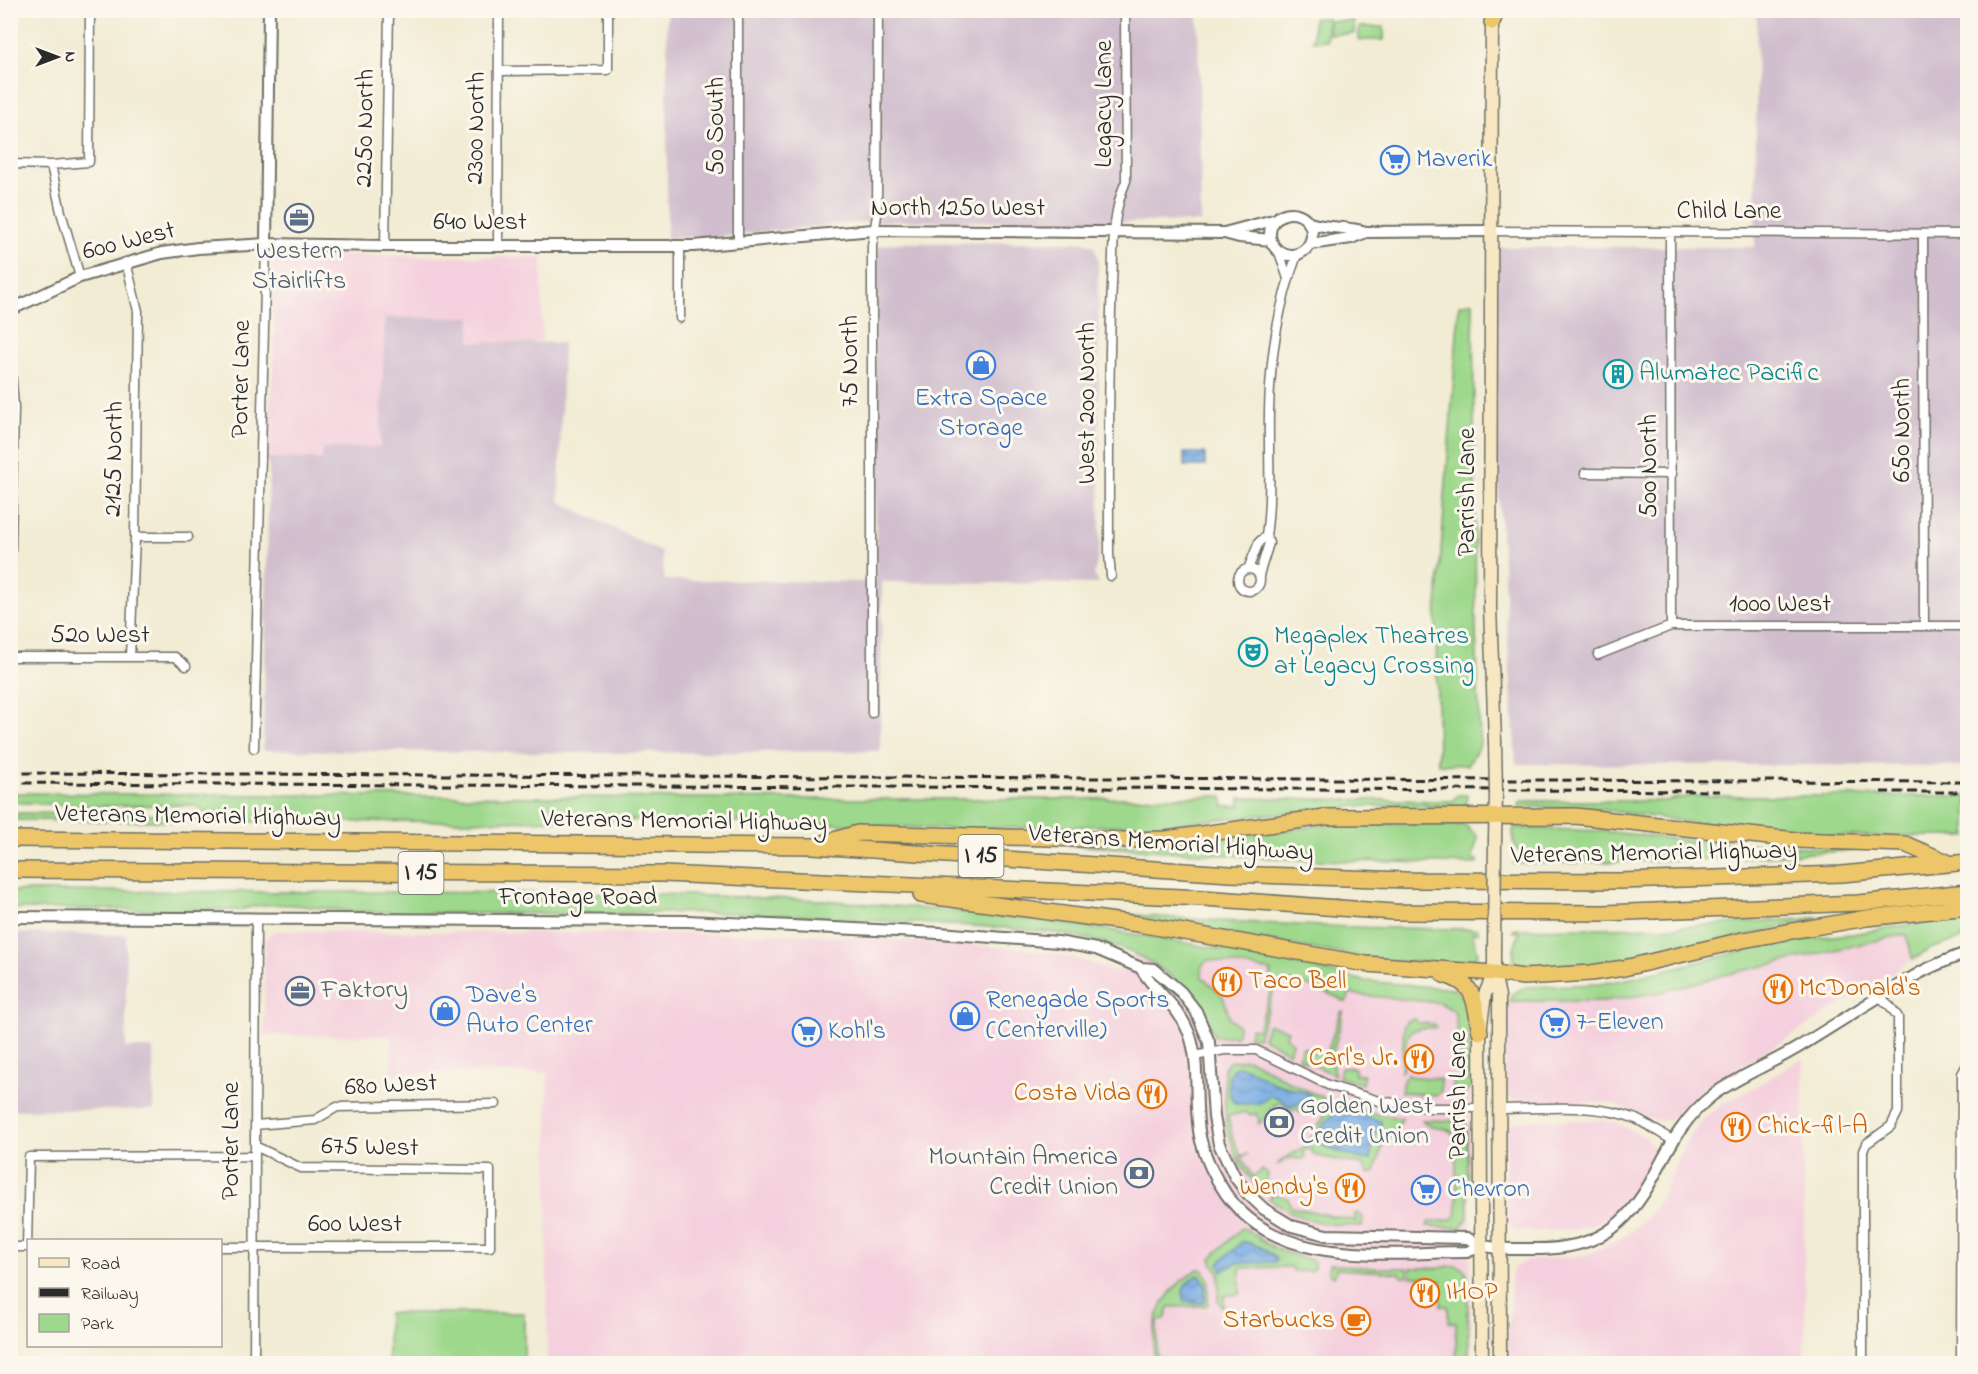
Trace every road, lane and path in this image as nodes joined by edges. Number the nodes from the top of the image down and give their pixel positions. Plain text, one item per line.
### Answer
1 (90, 10) edge
2 (269, 10) edge
3 (389, 10) edge
4 (499, 10) edge
5 (608, 10) edge
6 (738, 10) edge
7 (878, 10) edge
8 (1125, 10) edge
9 (1494, 14) edge
10 (499, 70) junction
11 (10, 164) edge
12 (51, 165) junction
13 (1277, 219) junction
14 (1309, 223) junction
15 (873, 230) junction
16 (1114, 231) junction
17 (1490, 231) junction
18 (1224, 232) junction
19 (1366, 232) junction
20 (1670, 233) junction
21 (1923, 234) junction
22 (1968, 234) edge
23 (1271, 240) junction
24 (738, 243) junction
25 (266, 244) junction
26 (1310, 244) junction
27 (385, 246) junction
28 (498, 246) junction
29 (680, 246) junction
30 (693, 246) joint
31 (1279, 252) junction
32 (1297, 255) junction
33 (126, 262) junction
34 (80, 277) junction
35 (1288, 279) junction
36 (10, 310) edge
37 (680, 318) dead end
38 (10, 356) edge
39 (1586, 473) dead end
40 (1672, 474) junction
41 (1266, 536) junction
42 (135, 537) junction
43 (188, 537) dead end
44 (1248, 569) junction
45 (1259, 575) junction
46 (1112, 576) dead end
47 (10, 594) edge
48 (1671, 626) junction
49 (1924, 626) junction
50 (1968, 626) edge
51 (1598, 655) dead end
52 (10, 657) edge
53 (130, 657) junction
54 (186, 666) dead end
55 (872, 713) dead end
56 (254, 748) dead end
57 (1495, 816) junction
58 (10, 838) edge
59 (813, 846) junction
60 (1968, 862) edge
61 (1950, 863) junction
62 (10, 870) edge
63 (832, 882) junction
64 (1968, 892) edge
65 (1968, 907) edge
66 (10, 917) edge
67 (256, 919) junction
68 (1968, 952) edge
69 (1330, 958) junction
70 (1140, 968) junction
71 (1494, 973) junction
72 (1880, 997) junction
73 (1480, 1032) junction
74 (1211, 1052) junction
75 (1195, 1056) junction
76 (1968, 1063) edge
77 (496, 1104) dead end
78 (1481, 1108) junction
79 (1500, 1109) junction
80 (255, 1125) junction
81 (1672, 1140) junction
82 (255, 1146) junction
83 (255, 1156) junction
84 (28, 1239) edge
85 (1481, 1246) junction
86 (10, 1247) edge
87 (27, 1247) edge
88 (222, 1247) edge
89 (254, 1247) junction
90 (490, 1247) joint
91 (1500, 1249) junction
92 (254, 1364) edge
93 (1482, 1364) edge
94 (1500, 1364) edge
95 (1863, 1364) edge
96 (1961, 1364) edge

1 - 12 street
2 - 25 street, Porter Lane
3 - 27 street, 2250 North
4 - 10 street, 2300 North
5 - 10 street
6 - 24 street, 50 South
7 - 15 street, 75 North
8 - 16 street, Legacy Lane
9 - 17 main road, Parrish Lane
10 - 28 street, 2300 North
11 - 12 street
12 - 34 street
13 - 14 street
13 - 18 street, North 1250 West
13 - 23 street
14 - 19 street
14 - 26 street
15 - 16 street, North 1250 West
15 - 24 street, North 1250 West
15 - 55 street, 75 North
16 - 18 street, North 1250 West
16 - 46 street, West 200 North
17 - 19 street
17 - 20 street, Child Lane
17 - 57 main road, Parrish Lane, bridge
18 - 23 street, North 1250 West
19 - 26 street
20 - 21 street, Child Lane
20 - 40 street, 500 North
21 - 22 street, Child Lane
21 - 49 street, 650 North
23 - 31 street
24 - 30 street, North 1250 West
25 - 27 street, 640 West
25 - 33 street, 600 West
25 - 56 street, Porter Lane
26 - 32 street
27 - 28 street, 640 West
28 - 29 street, 640 West
29 - 30 street, 640 West
29 - 37 street
31 - 32 street
31 - 35 street
32 - 35 street
33 - 34 street, 600 West
33 - 42 street, 2125 North
34 - 36 street, 600 West
35 - 41 street
38 - 47 street
39 - 40 street
40 - 48 street, 500 North
41 - 44 street
41 - 45 street
42 - 43 street
42 - 53 street, 2125 North
44 - 45 street
44 - 45 street
48 - 49 street, 1000 West
48 - 51 street, 1000 West
49 - 50 street, 1000 West
52 - 53 street, 520 West
53 - 54 street, 520 West
57 - 59 highway
57 - 61 highway
57 - 71 main road, Parrish Lane, bridge
58 - 59 highway, Veterans Memorial Highway / I 15
59 - 61 highway, Veterans Memorial Highway / I 15
60 - 61 highway, Veterans Memorial Highway / I 15
62 - 63 highway, Veterans Memorial Highway / I 15
63 - 64 highway, Veterans Memorial Highway / I 15
63 - 69 highway
65 - 71 highway
66 - 67 street, Frontage Road
67 - 70 street, Frontage Road
67 - 80 street, Porter Lane
68 - 72 street
69 - 71 highway
69 - 73 highway
70 - 74 street, Frontage Road
70 - 75 street, Frontage Road
71 - 73 main road, Parrish Lane
71 - 79 main road, Parrish Lane
72 - 81 street
72 - 95 street
73 - 78 main road, Parrish Lane
74 - 75 street
74 - 78 street
74 - 85 street, Frontage Road
75 - 85 street, Frontage Road
76 - 96 street
77 - 80 street, 680 West
78 - 85 main road, Parrish Lane
79 - 81 street
79 - 91 main road, Parrish Lane
80 - 82 street, Porter Lane
81 - 91 street
82 - 83 street, Porter Lane
82 - 90 street, 675 West
83 - 84 street
83 - 89 street, Porter Lane
85 - 91 street
85 - 93 main road, Parrish Lane
86 - 87 street
88 - 89 street, 600 West
89 - 90 street, 600 West
89 - 92 street, Porter Lane
91 - 94 main road, Parrish Lane

